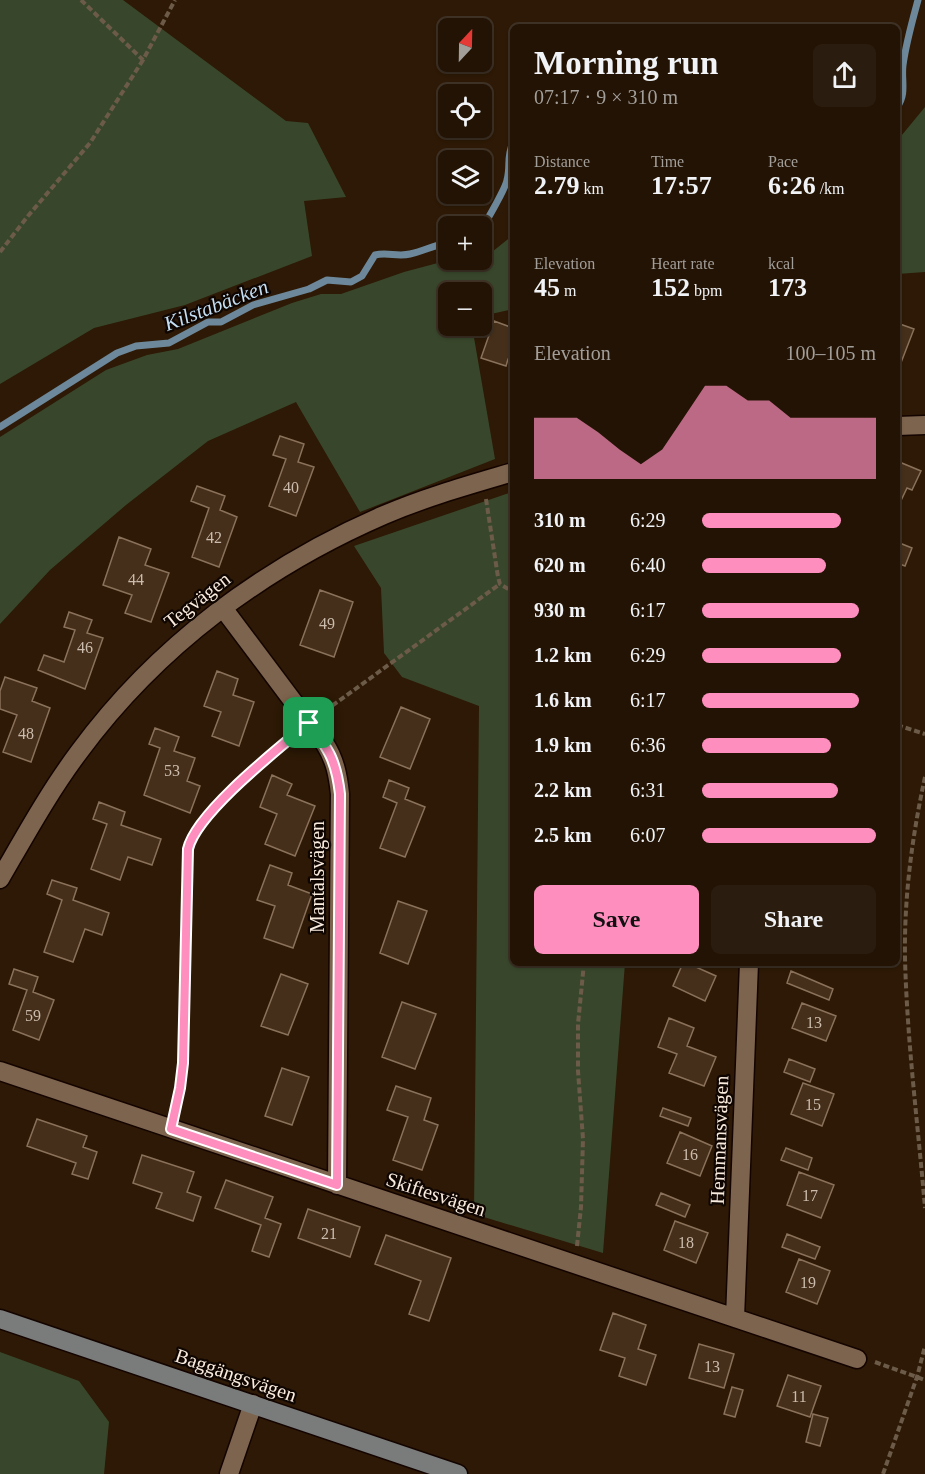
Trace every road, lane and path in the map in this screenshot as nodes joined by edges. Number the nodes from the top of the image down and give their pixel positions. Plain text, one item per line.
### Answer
1 (81, 0) edge
2 (175, 0) edge
3 (143, 60) junction
4 (0, 252) edge
5 (925, 425) edge
6 (900, 426) edge
7 (510, 473) edge
8 (483, 481) junction
9 (500, 584) junction
10 (510, 590) edge
11 (223, 608) junction
12 (309, 723) junction
13 (900, 726) edge
14 (925, 734) edge
15 (925, 777) edge
16 (0, 879) edge
17 (584, 966) edge
18 (748, 966) edge
19 (0, 1071) edge
20 (171, 1129) junction
21 (337, 1185) junction
22 (925, 1208) edge
23 (575, 1264) junction
24 (735, 1318) junction
25 (0, 1319) edge
26 (925, 1346) edge
27 (857, 1359) joint
28 (917, 1377) junction
29 (925, 1380) edge
30 (253, 1404) junction
31 (229, 1474) edge
32 (458, 1474) edge
33 (883, 1474) edge

1 - 3 path
2 - 3 path
3 - 4 path
5 - 6 street
7 - 8 street, Tegvägen
8 - 9 path
8 - 11 street, Tegvägen
9 - 10 path
9 - 12 path
11 - 12 street, Mantalsvägen
11 - 16 street, Tegvägen
12 - 20 path
12 - 21 street, Mantalsvägen
13 - 14 path
15 - 22 path
17 - 23 path
18 - 24 street, Hemmansvägen
19 - 20 street, Skiftesvägen
20 - 21 street, Skiftesvägen
21 - 23 street, Skiftesvägen
23 - 24 street, Skiftesvägen
24 - 27 street, Skiftesvägen
25 - 30 street, Baggängsvägen
26 - 28 path
27 - 28 path
28 - 29 path
28 - 33 path
30 - 31 street
30 - 32 street, Baggängsvägen

